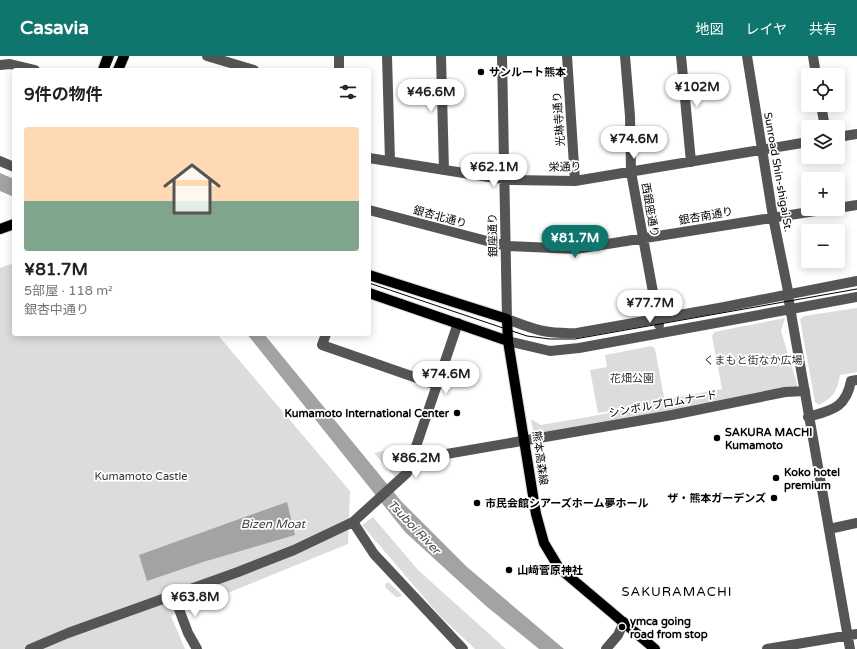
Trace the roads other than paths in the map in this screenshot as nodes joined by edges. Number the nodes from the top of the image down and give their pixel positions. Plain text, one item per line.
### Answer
1 (108, 56) edge
2 (124, 56) edge
3 (207, 56) edge
4 (339, 56) edge
5 (388, 56) edge
6 (440, 56) edge
7 (502, 56) edge
8 (567, 56) edge
9 (625, 56) edge
10 (681, 56) edge
11 (747, 56) edge
12 (813, 56) edge
13 (231, 63) edge
14 (0, 65) edge
15 (28, 68) edge
16 (104, 68) edge
17 (119, 68) edge
18 (247, 68) edge
19 (339, 68) edge
20 (815, 68) edge
21 (857, 134) edge
22 (845, 136) edge
23 (801, 143) edge
24 (762, 151) junction
25 (371, 158) edge
26 (0, 161) edge
27 (390, 161) junction
28 (691, 162) junction
29 (12, 166) edge
30 (444, 170) junction
31 (631, 172) junction
32 (505, 179) junction
33 (575, 181) junction
34 (857, 205) edge
35 (845, 207) edge
36 (371, 211) edge
37 (801, 213) edge
38 (773, 217) junction
39 (12, 225) edge
40 (0, 229) edge
41 (643, 239) junction
42 (506, 246) junction
43 (371, 276) edge
44 (857, 281) edge
45 (371, 293) edge
46 (788, 293) junction
47 (856, 297) edge
48 (791, 309) junction
49 (507, 319) junction
50 (658, 319) junction
51 (458, 323) junction
52 (660, 333) junction
53 (325, 336) edge
54 (508, 341) junction
55 (854, 380) edge
56 (437, 385) junction
57 (805, 391) junction
58 (857, 392) edge
59 (808, 417) junction
60 (526, 442) junction
61 (412, 460) junction
62 (352, 522) junction
63 (857, 523) edge
64 (829, 529) junction
65 (174, 596) junction
66 (624, 622) junction
67 (852, 635) edge
68 (798, 646) edge
69 (30, 649) edge
70 (197, 649) edge
71 (463, 649) edge
72 (606, 649) edge
73 (655, 649) edge
74 (767, 649) edge
75 (850, 649) edge

1 - 16 main road
2 - 17 main road
3 - 13 street
4 - 19 street
5 - 27 street
6 - 30 street
7 - 32 street, 銀座通り
8 - 33 street, 光琳寺通り
9 - 31 street, 西銀座通り
10 - 28 street
11 - 24 street, Sunroad Shin-shigai St.
12 - 20 street
13 - 18 street
14 - 15 street
21 - 22 street
23 - 24 street, 栄通り
24 - 28 street, 栄通り
24 - 38 street, Sunroad Shin-shigai St.
25 - 27 street, 栄通り
26 - 29 street
27 - 30 street, 栄通り
28 - 31 street, 栄通り
30 - 32 street, 栄通り
31 - 33 street, 栄通り
31 - 41 street, 西銀座通り
32 - 33 street, 栄通り
32 - 42 street, 銀座通り
34 - 35 street
36 - 42 street, 銀杏北通り
37 - 38 street, 銀杏南通り
38 - 41 street, 銀杏南通り
38 - 46 street, Sunroad Shin-shigai St.
39 - 40 main road
41 - 42 street, 銀杏北通り
41 - 50 street, 西銀座通り
42 - 49 street, 銀座通り
43 - 49 main road
44 - 46 street
45 - 51 main road
46 - 48 street, Sunroad Shin-shigai St.
46 - 50 street
47 - 48 street
48 - 52 street
48 - 57 street, Sunroad Shin-shigai St.
49 - 50 street
49 - 54 main road, 熊本高森線
50 - 52 street, 西銀座通り
51 - 54 main road
51 - 56 street
52 - 54 street
53 - 56 street
54 - 60 main road, 熊本高森線
55 - 58 street
55 - 59 street
56 - 61 street
57 - 59 street, Sunroad Shin-shigai St.
57 - 60 street, シンボルプロムナード
59 - 64 street, Sunroad Shin-shigai St.
60 - 61 street, シンボルプロムナード
60 - 66 main road, 熊本高森線
61 - 62 street
62 - 65 street
62 - 71 street
63 - 64 street
64 - 67 street, Sunroad Shin-shigai St.
65 - 69 street
65 - 70 street
66 - 72 street
66 - 73 main road, 熊本高森線
67 - 68 street
67 - 75 street, Sunroad Shin-shigai St.
68 - 74 street

